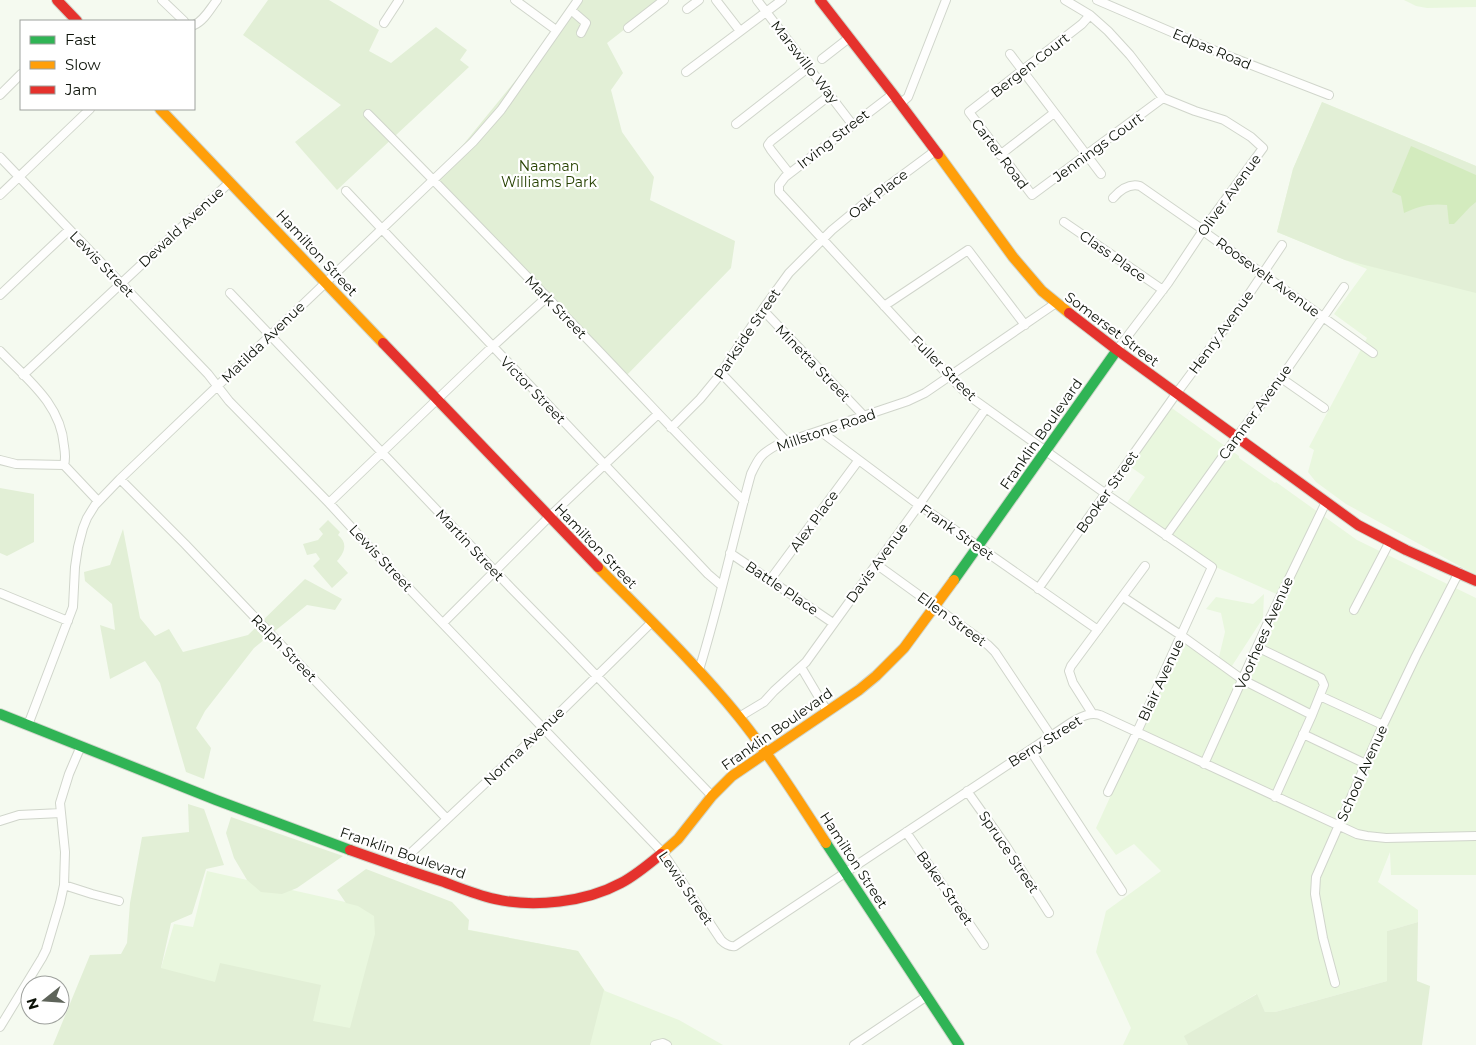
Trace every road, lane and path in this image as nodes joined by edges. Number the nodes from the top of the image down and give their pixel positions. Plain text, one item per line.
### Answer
1 (57, 0) edge
2 (162, 0) edge
3 (217, 0) edge
4 (515, 0) edge
5 (578, 0) edge
6 (664, 0) edge
7 (699, 0) edge
8 (716, 0) edge
9 (757, 0) edge
10 (782, 0) edge
11 (820, 0) edge
12 (946, 0) edge
13 (1064, 0) edge
14 (1097, 0) edge
15 (395, 1) edge
16 (687, 9) dead end
17 (571, 10) junction
18 (766, 12) junction
19 (1090, 15) junction
20 (76, 20) edge
21 (183, 20) edge
22 (384, 23) dead end
23 (195, 25) edge
24 (628, 28) dead end
25 (556, 30) junction
26 (740, 31) junction
27 (581, 33) dead end
28 (850, 38) junction
29 (1010, 54) dead end
30 (822, 59) dead end
31 (809, 67) junction
32 (1022, 71) junction
33 (686, 72) dead end
34 (20, 75) edge
35 (893, 94) junction
36 (0, 95) edge
37 (830, 95) junction
38 (1329, 95) dead end
39 (1163, 98) junction
40 (900, 104) junction
41 (89, 110) edge
42 (161, 110) edge
43 (969, 112) joint
44 (1054, 113) junction
45 (368, 114) dead end
46 (736, 124) dead end
47 (852, 124) junction
48 (935, 151) junction
49 (1000, 155) junction
50 (1086, 156) junction
51 (0, 157) edge
52 (789, 173) junction
53 (1101, 174) dead end
54 (19, 177) junction
55 (434, 180) junction
56 (230, 182) junction
57 (779, 190) joint
58 (346, 191) dead end
59 (0, 195) edge
60 (1032, 195) joint
61 (1113, 198) dead end
62 (1064, 222) dead end
63 (69, 230) junction
64 (381, 230) junction
65 (1203, 231) junction
66 (822, 240) junction
67 (1282, 245) dead end
68 (1262, 273) junction
69 (326, 283) junction
70 (121, 284) junction
71 (1344, 287) dead end
72 (1163, 290) junction
73 (230, 293) dead end
74 (0, 295) edge
75 (547, 297) junction
76 (1056, 303) junction
77 (884, 306) junction
78 (763, 310) junction
79 (1322, 317) junction
80 (1025, 325) junction
81 (270, 335) junction
82 (492, 347) junction
83 (1117, 350) junction
84 (0, 351) edge
85 (1373, 353) dead end
86 (721, 374) junction
87 (23, 375) junction
88 (950, 377) junction
89 (1281, 378) junction
90 (218, 386) junction
91 (1176, 394) junction
92 (438, 401) junction
93 (986, 408) junction
94 (1324, 408) dead end
95 (658, 414) junction
96 (864, 416) junction
97 (671, 428) junction
98 (820, 431) junction
99 (1236, 438) junction
100 (787, 442) junction
101 (1046, 451) junction
102 (383, 453) junction
103 (0, 460) edge
104 (858, 461) junction
105 (64, 465) junction
106 (605, 465) junction
107 (120, 479) junction
108 (1106, 494) junction
109 (98, 501) junction
110 (744, 501) junction
111 (1326, 502) junction
112 (329, 503) junction
113 (919, 505) junction
114 (549, 517) junction
115 (1166, 536) junction
116 (1391, 543) junction
117 (978, 547) junction
118 (730, 553) junction
119 (876, 564) junction
120 (1145, 566) dead end
121 (1212, 567) joint
122 (494, 570) junction
123 (1459, 572) junction
124 (770, 580) junction
125 (1476, 581) edge
126 (722, 586) junction
127 (1038, 589) junction
128 (0, 593) edge
129 (1123, 597) junction
130 (936, 606) junction
131 (1354, 610) dead end
132 (68, 621) junction
133 (443, 623) junction
134 (651, 623) junction
135 (833, 623) junction
136 (1098, 630) junction
137 (1182, 636) junction
138 (1257, 647) junction
139 (801, 667) junction
140 (699, 670) junction
141 (597, 676) junction
142 (1243, 680) junction
143 (1320, 696) junction
144 (827, 711) junction
145 (0, 714) edge
146 (1092, 714) junction
147 (1312, 715) junction
148 (739, 717) junction
149 (28, 725) junction
150 (1383, 725) junction
151 (544, 728) junction
152 (1137, 732) junction
153 (1303, 734) junction
154 (1052, 736) junction
155 (82, 746) junction
156 (1030, 750) junction
157 (766, 752) junction
158 (1204, 764) junction
159 (1366, 764) junction
160 (967, 791) junction
161 (1108, 792) dead end
162 (712, 796) junction
163 (1275, 797) junction
164 (61, 813) junction
165 (447, 819) junction
166 (0, 821) edge
167 (1339, 826) junction
168 (906, 832) junction
169 (1476, 836) edge
170 (663, 852) junction
171 (396, 867) junction
172 (846, 873) junction
173 (64, 884) junction
174 (1122, 891) dead end
175 (120, 901) dead end
176 (1049, 913) dead end
177 (984, 945) dead end
178 (732, 947) joint
179 (1335, 983) dead end
180 (927, 996) junction
181 (0, 1027) edge
182 (655, 1045) edge
183 (667, 1045) edge
184 (854, 1045) edge
185 (959, 1045) edge

1 - 20 main road
2 - 21 street
3 - 23 street
4 - 25 street
5 - 17 street, Matilda Avenue
6 - 24 street
7 - 16 street
8 - 26 street
9 - 18 street, Marswillo Way
10 - 18 street
11 - 28 main road, Somerset Street
12 - 40 street
13 - 19 street, Oliver Avenue
14 - 38 street, Edpas Road
15 - 22 street
17 - 25 street, Matilda Avenue
17 - 27 street
18 - 26 street
18 - 31 street, Marswillo Way
19 - 32 street, Bergen Court
19 - 39 street, Oliver Avenue
25 - 55 street, Matilda Avenue
26 - 33 street
28 - 30 street
28 - 35 main road, Somerset Street
29 - 32 street
31 - 37 street, Marswillo Way
31 - 46 street
32 - 43 street, Bergen Court
32 - 44 street
34 - 36 street
35 - 40 main road, Somerset Street
35 - 47 street, Irving Street
37 - 47 street, Marswillo Way
37 - 52 street
39 - 50 street, Jennings Court
39 - 65 street, Oliver Avenue
40 - 48 main road, Somerset Street
41 - 54 street
42 - 56 main road, Hamilton Street
43 - 49 street, Carter Road
44 - 49 street
44 - 50 street
45 - 55 street, Mark Street
47 - 52 street, Irving Street
48 - 66 street, Oak Place
48 - 76 main road, Somerset Street
49 - 60 street, Carter Road
50 - 53 street
50 - 60 street, Jennings Court
51 - 54 street, Lewis Street
52 - 57 street, Irving Street
54 - 59 street
54 - 63 street, Lewis Street
55 - 64 street, Matilda Avenue
55 - 75 street, Mark Street
56 - 69 main road, Hamilton Street
56 - 70 street, Dewald Avenue
57 - 66 street, Fuller Street
58 - 64 street, Victor Street
61 - 65 street, Roosevelt Avenue
62 - 72 street, Class Place
63 - 70 street, Lewis Street
63 - 74 street
64 - 69 street, Matilda Avenue
64 - 82 street, Victor Street
65 - 68 street, Roosevelt Avenue
65 - 72 street, Oliver Avenue
66 - 77 street, Fuller Street
66 - 78 street, Parkside Street
67 - 68 street, Henry Avenue
68 - 79 street, Roosevelt Avenue
68 - 91 street, Henry Avenue
69 - 81 street, Matilda Avenue
69 - 92 main road, Hamilton Street
70 - 87 street, Dewald Avenue
70 - 90 street, Lewis Street
71 - 79 street, Camner Avenue
72 - 83 street, Oliver Avenue
73 - 81 street, Martin Street
75 - 82 street
75 - 95 street, Mark Street
76 - 80 street, Millstone Road
76 - 83 main road, Somerset Street
77 - 80 street
77 - 88 street, Fuller Street
78 - 86 street, Parkside Street
78 - 96 street, Minetta Street
79 - 85 street, Roosevelt Avenue
79 - 89 street, Camner Avenue
80 - 88 street, Millstone Road
81 - 90 street, Matilda Avenue
81 - 102 street, Martin Street
82 - 92 street
82 - 106 street, Victor Street
83 - 91 main road, Somerset Street
83 - 101 main road, Franklin Boulevard
84 - 87 street
86 - 97 street, Parkside Street
86 - 100 street
87 - 105 street
88 - 93 street, Fuller Street
88 - 96 street, Millstone Road
89 - 94 street
89 - 99 street, Camner Avenue
90 - 107 street, Matilda Avenue
90 - 112 street, Lewis Street
91 - 99 main road, Somerset Street
91 - 108 street, Booker Street
92 - 102 street
92 - 114 main road, Hamilton Street
93 - 101 street, Fuller Street
93 - 113 street, Davis Avenue
95 - 97 street, Mark Street
95 - 106 street
96 - 98 street, Millstone Road
97 - 110 street, Mark Street
98 - 100 street, Millstone Road
98 - 104 street, Frank Street
99 - 111 main road, Somerset Street
99 - 115 street, Camner Avenue
100 - 110 street, Millstone Road
101 - 108 street, Fuller Street
101 - 117 main road, Franklin Boulevard
102 - 112 street
102 - 122 street, Martin Street
103 - 105 street
104 - 113 street, Frank Street
104 - 124 street, Alex Place
105 - 109 street
106 - 114 street
106 - 126 street, Victor Street
107 - 109 street, Matilda Avenue
107 - 165 street, Ralph Street
108 - 115 street, Fuller Street
108 - 127 street, Booker Street
109 - 132 street, Matilda Avenue
110 - 118 street, Millstone Road
111 - 116 main road, Somerset Street
111 - 138 street, Voorhees Avenue
112 - 133 street, Lewis Street
113 - 117 street, Frank Street
113 - 119 street, Davis Avenue
114 - 122 street
114 - 134 main road, Hamilton Street
115 - 121 street, Fuller Street
116 - 123 main road, Somerset Street
116 - 131 street
117 - 127 street, Frank Street
117 - 130 main road, Franklin Boulevard
118 - 124 street, Battle Place
118 - 126 street, Millstone Road
119 - 130 street, Ellen Street
119 - 135 street, Davis Avenue
120 - 129 street
121 - 137 street, Blair Avenue
122 - 133 street
122 - 141 street, Martin Street
123 - 125 main road, Somerset Street
123 - 150 street, School Avenue
124 - 135 street, Battle Place
126 - 140 street, Millstone Road
127 - 136 street, Frank Street
128 - 132 street
129 - 136 street
129 - 137 street
130 - 144 main road, Franklin Boulevard
130 - 154 street, Ellen Street
132 - 149 street, Matilda Avenue
133 - 151 street, Lewis Street
134 - 140 main road, Hamilton Street
134 - 141 street, Norma Avenue
135 - 139 street, Davis Avenue
136 - 146 street
137 - 142 street
137 - 152 street, Blair Avenue
138 - 142 street, Voorhees Avenue
138 - 143 street
139 - 144 street
139 - 148 street, Davis Avenue
140 - 148 main road, Hamilton Street
141 - 151 street, Norma Avenue
141 - 162 street, Martin Street
142 - 147 street
142 - 158 street, Voorhees Avenue
143 - 147 street
143 - 150 street
144 - 157 main road, Franklin Boulevard
145 - 149 main road, Franklin Boulevard
146 - 152 street, Berry Street
146 - 154 street, Berry Street
147 - 153 street
148 - 157 main road, Hamilton Street
149 - 155 main road, Franklin Boulevard
150 - 159 street, School Avenue
151 - 165 street, Norma Avenue
151 - 170 street, Lewis Street
152 - 158 street, Berry Street
152 - 161 street, Blair Avenue
153 - 159 street
153 - 163 street
154 - 156 street, Berry Street
155 - 164 street
155 - 171 main road, Franklin Boulevard
156 - 160 street, Berry Street
156 - 174 street
157 - 162 main road, Franklin Boulevard
157 - 172 main road, Hamilton Street
158 - 163 street, Berry Street
159 - 167 street, School Avenue
160 - 168 street, Berry Street
160 - 176 street, Spruce Street
162 - 170 main road, Franklin Boulevard
163 - 167 street, Berry Street
164 - 166 street
164 - 173 street
165 - 171 street, Norma Avenue
167 - 169 street, Berry Street
167 - 179 street, School Avenue
168 - 172 street, Berry Street
168 - 177 street, Baker Street
170 - 171 main road, Franklin Boulevard
170 - 178 street, Lewis Street
172 - 178 street, Berry Street
172 - 180 main road, Hamilton Street
173 - 175 street
173 - 181 street
180 - 184 street
180 - 185 main road, Hamilton Street
182 - 183 street

